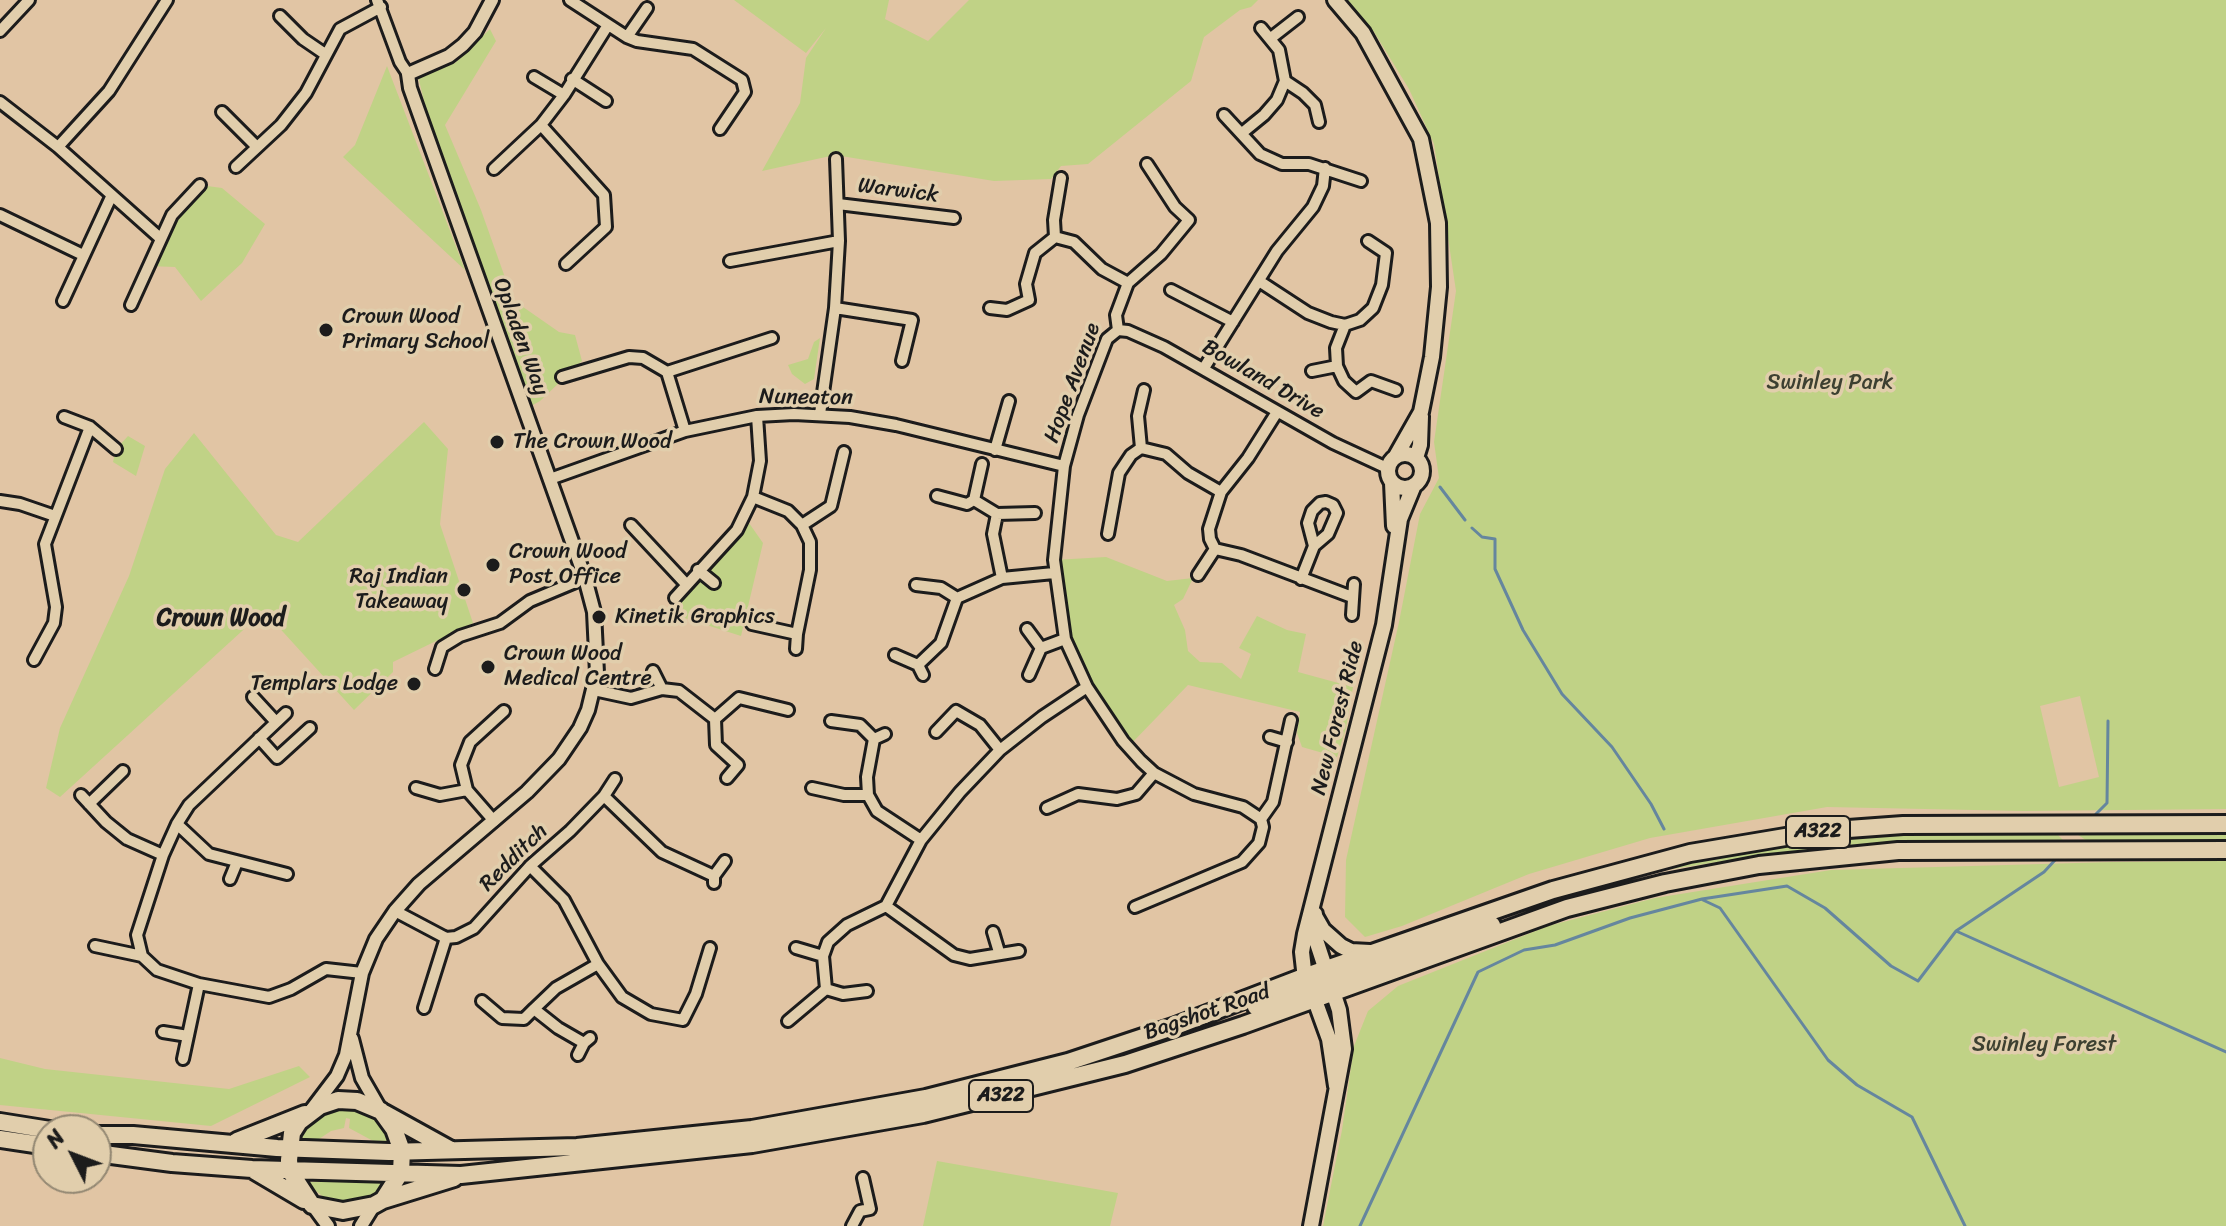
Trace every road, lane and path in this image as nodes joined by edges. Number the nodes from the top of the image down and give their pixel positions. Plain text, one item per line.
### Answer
1 (29, 0) edge
2 (167, 0) edge
3 (492, 0) edge
4 (570, 0) edge
5 (1335, 0) edge
6 (379, 3) edge
7 (647, 8) dead end
8 (280, 16) dead end
9 (1298, 17) dead end
10 (608, 25) junction
11 (1261, 28) dead end
12 (0, 31) edge
13 (627, 37) junction
14 (1271, 38) junction
15 (325, 54) junction
16 (408, 74) junction
17 (534, 77) dead end
18 (572, 79) junction
19 (1285, 81) junction
20 (564, 95) junction
21 (606, 101) dead end
22 (0, 102) edge
23 (222, 112) dead end
24 (1224, 115) dead end
25 (1319, 122) dead end
26 (541, 125) junction
27 (720, 129) dead end
28 (1242, 133) junction
29 (256, 146) junction
30 (58, 147) junction
31 (836, 159) dead end
32 (1147, 164) dead end
33 (236, 167) dead end
34 (1325, 168) junction
35 (494, 169) dead end
36 (1061, 178) dead end
37 (1361, 181) dead end
38 (200, 185) dead end
39 (111, 197) junction
40 (838, 204) junction
41 (0, 215) edge
42 (954, 218) dead end
43 (1055, 237) junction
44 (160, 238) junction
45 (839, 241) junction
46 (1368, 241) dead end
47 (83, 255) junction
48 (730, 261) dead end
49 (566, 264) dead end
50 (1259, 281) junction
51 (1128, 283) junction
52 (1171, 290) dead end
53 (63, 301) dead end
54 (131, 305) dead end
55 (835, 308) junction
56 (990, 308) dead end
57 (1233, 322) junction
58 (1345, 325) junction
59 (1118, 330) junction
60 (772, 338) dead end
61 (902, 361) dead end
62 (1337, 366) junction
63 (1204, 368) junction
64 (1312, 371) dead end
65 (667, 372) junction
66 (562, 377) dead end
67 (1144, 390) dead end
68 (1396, 390) dead end
69 (1009, 401) dead end
70 (1277, 412) junction
71 (1421, 412) junction
72 (820, 414) junction
73 (757, 416) junction
74 (64, 417) dead end
75 (90, 427) junction
76 (685, 431) junction
77 (1141, 448) junction
78 (116, 449) dead end
79 (995, 450) junction
80 (844, 452) dead end
81 (1416, 458) junction
82 (1392, 462) junction
83 (982, 464) dead end
84 (1064, 466) junction
85 (550, 479) junction
86 (1392, 483) junction
87 (1414, 485) junction
88 (1221, 492) junction
89 (937, 496) dead end
90 (753, 497) junction
91 (974, 500) junction
92 (0, 501) edge
93 (1035, 513) dead end
94 (997, 514) junction
95 (55, 516) junction
96 (631, 525) dead end
97 (802, 525) junction
98 (1108, 534) dead end
99 (1395, 542) junction
100 (1314, 546) dead end
101 (1215, 549) junction
102 (698, 570) junction
103 (1054, 573) junction
104 (1198, 575) dead end
105 (585, 578) junction
106 (1002, 578) junction
107 (1301, 579) junction
108 (714, 583) dead end
109 (686, 584) junction
110 (1354, 584) dead end
111 (916, 585) dead end
112 (1352, 597) junction
113 (675, 598) dead end
114 (957, 598) junction
115 (1352, 615) dead end
116 (752, 624) dead end
117 (1027, 629) dead end
118 (797, 634) junction
119 (1065, 639) junction
120 (1041, 648) junction
121 (796, 649) dead end
122 (895, 655) dead end
123 (34, 660) dead end
124 (435, 669) dead end
125 (653, 671) dead end
126 (1029, 675) dead end
127 (1087, 687) junction
128 (662, 689) junction
129 (594, 690) junction
130 (253, 697) dead end
131 (788, 710) dead end
132 (504, 711) dead end
133 (286, 713) dead end
134 (715, 719) junction
135 (1291, 720) dead end
136 (831, 721) dead end
137 (276, 722) junction
138 (310, 728) dead end
139 (936, 732) dead end
140 (1270, 737) dead end
141 (259, 738) junction
142 (1287, 742) junction
143 (1000, 750) junction
144 (123, 771) dead end
145 (1154, 773) junction
146 (727, 778) dead end
147 (615, 779) dead end
148 (416, 788) dead end
149 (812, 788) dead end
150 (467, 790) junction
151 (81, 795) dead end
152 (868, 795) junction
153 (604, 796) junction
154 (89, 804) junction
155 (1047, 808) dead end
156 (1261, 819) junction
157 (494, 821) junction
158 (177, 824) junction
159 (2226, 824) edge
160 (921, 840) junction
161 (2226, 850) edge
162 (163, 855) junction
163 (725, 861) dead end
164 (237, 862) junction
165 (530, 866) junction
166 (287, 874) dead end
167 (230, 879) dead end
168 (886, 906) junction
169 (1135, 907) dead end
170 (1314, 909) junction
171 (395, 911) junction
172 (993, 932) dead end
173 (446, 938) junction
174 (95, 946) dead end
175 (710, 948) dead end
176 (796, 948) dead end
177 (1019, 951) dead end
178 (999, 952) junction
179 (1376, 952) junction
180 (142, 956) junction
181 (823, 956) junction
182 (598, 964) junction
183 (362, 973) junction
184 (1330, 983) junction
185 (199, 984) junction
186 (1309, 986) junction
187 (826, 989) junction
188 (867, 991) dead end
189 (482, 1001) dead end
190 (424, 1008) dead end
191 (534, 1009) junction
192 (788, 1021) dead end
193 (163, 1032) dead end
194 (188, 1036) junction
195 (351, 1036) junction
196 (578, 1055) dead end
197 (183, 1059) dead end
198 (1336, 1086) junction
199 (309, 1112) junction
200 (382, 1112) junction
201 (0, 1122) edge
202 (32, 1127) edge
203 (112, 1135) edge
204 (752, 1136) junction
205 (0, 1139) edge
206 (228, 1143) junction
207 (32, 1144) edge
208 (289, 1149) junction
209 (402, 1151) junction
210 (453, 1151) junction
211 (112, 1155) edge
212 (252, 1169) junction
213 (290, 1171) junction
214 (401, 1172) junction
215 (461, 1175) junction
216 (863, 1178) dead end
217 (378, 1202) junction
218 (313, 1206) junction
219 (328, 1226) edge
220 (361, 1226) edge
221 (852, 1226) edge
222 (1311, 1226) edge

1 - 12 street
2 - 30 street
3 - 16 street
4 - 10 street
5 - 71 main road
6 - 15 street
6 - 16 street, Opladen Way
7 - 13 street
8 - 15 street
9 - 14 street
10 - 13 street
10 - 18 street
11 - 14 street
13 - 27 street
14 - 19 street
15 - 29 street
16 - 85 street, Opladen Way
17 - 20 street
18 - 20 street
18 - 21 street
19 - 25 street
19 - 28 street
20 - 26 street
22 - 30 street
23 - 29 street
24 - 28 street
26 - 35 street
26 - 49 street
28 - 34 street
29 - 33 street
30 - 39 street
31 - 40 street, Warwick
32 - 51 street
34 - 37 street
34 - 50 street
36 - 43 street
38 - 44 street
39 - 44 street
39 - 47 street
40 - 42 street, Warwick
40 - 45 street, Warwick
41 - 47 street
43 - 51 street
43 - 56 street
44 - 54 street
45 - 48 street
45 - 55 street, Warwick
46 - 58 street
47 - 53 street
50 - 57 street
50 - 58 street
51 - 59 street, Hope Avenue
52 - 57 street
55 - 61 street
55 - 72 street, Warwick
57 - 63 street
58 - 62 street
59 - 63 street, Bowland Drive
59 - 84 street, Hope Avenue
60 - 65 street
62 - 64 street
62 - 68 street
63 - 70 street, Bowland Drive
65 - 66 street
65 - 76 street
67 - 77 street
69 - 79 street
70 - 82 street, Bowland Drive
70 - 88 street
71 - 81 main road
71 - 82 main road
72 - 73 street, Nuneaton
72 - 79 street, Nuneaton
73 - 76 street, Nuneaton
73 - 90 street
74 - 75 street
75 - 78 street
75 - 95 street
76 - 85 street, Nuneaton
77 - 88 street
77 - 98 street
79 - 84 street, Nuneaton
80 - 97 street
81 - 82 main road
81 - 87 main road
82 - 86 main road
83 - 91 street
84 - 103 street, Hope Avenue
85 - 105 street, Opladen Way
86 - 87 main road
86 - 99 main road, New Forest Ride
87 - 99 main road, New Forest Ride
88 - 101 street
89 - 91 street
90 - 97 street
90 - 102 street
91 - 94 street
92 - 95 street
93 - 94 street
94 - 106 street
95 - 123 street
96 - 109 street
97 - 118 street
99 - 170 main road, New Forest Ride
100 - 107 street
101 - 104 street
101 - 107 street
102 - 108 street
102 - 109 street
103 - 106 street
103 - 119 street, Hope Avenue
105 - 124 street
105 - 129 street, Opladen Way
106 - 114 street
107 - 112 street
109 - 113 street
110 - 112 street
111 - 114 street
112 - 115 street
114 - 122 street
116 - 118 street
117 - 120 street
118 - 121 street
119 - 120 street
119 - 127 street, Hope Avenue
120 - 126 street
125 - 128 street
127 - 143 street
127 - 145 street, Hope Avenue
128 - 129 street
128 - 134 street
129 - 157 street, Opladen Way
130 - 137 street
131 - 134 street
132 - 150 street
133 - 137 street
134 - 146 street
135 - 142 street
136 - 152 street
137 - 141 street
138 - 141 street
139 - 143 street
140 - 142 street
141 - 158 street
142 - 156 street
143 - 160 street
144 - 154 street
145 - 155 street
145 - 156 street, Hope Avenue
147 - 153 street, Redditch
148 - 150 street
149 - 152 street
150 - 157 street
151 - 154 street
152 - 160 street
153 - 163 street
153 - 165 street, Redditch
154 - 162 street
156 - 169 street
157 - 171 street, Opladen Way
158 - 162 street
158 - 164 street
159 - 179 highway, Bagshot Road / A322
160 - 168 street
161 - 184 highway, Bagshot Road / A322
162 - 180 street
164 - 166 street
164 - 167 street
165 - 173 street, Redditch
165 - 182 street
168 - 178 street
168 - 181 street
170 - 179 main road
170 - 184 main road, New Forest Ride
170 - 186 main road, New Forest Ride
171 - 173 street
171 - 183 street, Opladen Way
172 - 178 street
173 - 190 street
174 - 180 street
175 - 182 street
176 - 181 street
177 - 178 street
179 - 184 highway, Bagshot Road / A322
180 - 185 street
181 - 187 street
182 - 191 street
183 - 185 street
183 - 195 street, Opladen Way
184 - 186 highway, Bagshot Road / A322
184 - 186 highway, Bagshot Road / A322
184 - 198 main road, New Forest Ride
185 - 194 street
186 - 198 main road
186 - 204 highway, Bagshot Road / A322
186 - 204 highway, Bagshot Road / A322
187 - 188 street
187 - 192 street
189 - 191 street
191 - 196 street
193 - 194 street
194 - 197 street
195 - 199 street, Opladen Way
195 - 200 street, Opladen Way
198 - 222 main road, New Forest Ride
199 - 200 highway
199 - 206 highway, A322
199 - 208 highway
200 - 209 highway
200 - 210 highway
201 - 202 highway
203 - 206 highway, A322
204 - 210 highway, A322
204 - 215 highway, A322
205 - 207 highway
206 - 208 highway, A322
208 - 209 highway, A322
208 - 213 highway
209 - 210 highway, A322
209 - 214 highway
211 - 212 highway, A322
212 - 213 highway, A322
212 - 218 highway, A322
213 - 214 highway, A322
213 - 218 highway
214 - 215 highway, A322
214 - 217 highway
215 - 217 highway, A322
216 - 221 street
217 - 218 highway
217 - 220 street
218 - 219 street

